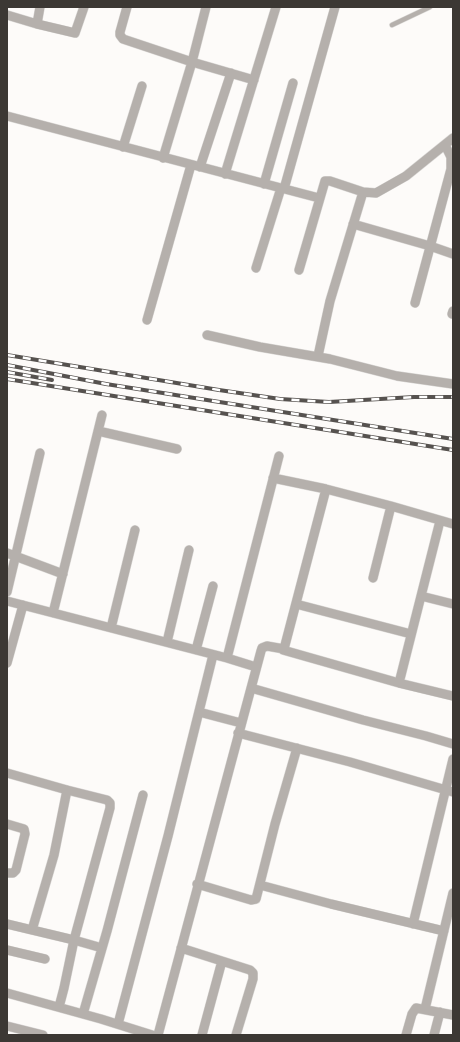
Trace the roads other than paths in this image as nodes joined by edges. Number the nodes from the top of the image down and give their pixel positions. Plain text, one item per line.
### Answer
1 (40, 7) edge
2 (84, 7) edge
3 (127, 7) edge
4 (206, 7) edge
5 (276, 7) edge
6 (335, 7) edge
7 (430, 7) edge
8 (7, 16) edge
9 (37, 24) junction
10 (392, 24) dead end
11 (192, 62) junction
12 (231, 73) junction
13 (254, 80) junction
14 (293, 82) dead end
15 (142, 86) dead end
16 (7, 116) edge
17 (453, 138) edge
18 (445, 145) junction
19 (123, 147) junction
20 (163, 158) junction
21 (196, 166) junction
22 (225, 174) junction
23 (264, 184) junction
24 (283, 189) junction
25 (363, 192) junction
26 (319, 198) junction
27 (353, 224) junction
28 (430, 246) junction
29 (453, 254) edge
30 (256, 268) dead end
31 (299, 270) dead end
32 (415, 303) dead end
33 (147, 320) dead end
34 (207, 335) dead end
35 (318, 356) junction
36 (453, 384) edge
37 (102, 415) dead end
38 (98, 432) junction
39 (177, 449) dead end
40 (40, 453) dead end
41 (279, 456) dead end
42 (273, 478) junction
43 (326, 489) junction
44 (391, 506) junction
45 (440, 521) junction
46 (453, 524) edge
47 (135, 530) dead end
48 (189, 550) dead end
49 (11, 554) edge
50 (63, 574) junction
51 (373, 578) dead end
52 (213, 586) dead end
53 (7, 592) edge
54 (421, 596) junction
55 (7, 601) edge
56 (296, 604) junction
57 (453, 604) edge
58 (23, 605) junction
59 (53, 613) junction
60 (111, 628) junction
61 (411, 634) junction
62 (167, 642) junction
63 (196, 650) junction
64 (283, 650) junction
65 (213, 655) junction
66 (227, 658) junction
67 (7, 664) edge
68 (256, 667) junction
69 (398, 682) junction
70 (251, 688) junction
71 (453, 696) edge
72 (199, 712) junction
73 (241, 723) junction
74 (238, 733) junction
75 (453, 744) edge
76 (296, 748) junction
77 (453, 759) edge
78 (7, 772) edge
79 (67, 790) junction
80 (449, 791) edge
81 (143, 795) dead end
82 (7, 824) edge
83 (7, 873) edge
84 (197, 884) junction
85 (260, 885) junction
86 (453, 893) edge
87 (7, 924) edge
88 (413, 924) junction
89 (32, 930) junction
90 (444, 931) junction
91 (74, 940) junction
92 (102, 948) junction
93 (181, 948) junction
94 (7, 950) edge
95 (45, 959) dead end
96 (222, 961) junction
97 (7, 993) edge
98 (59, 1007) junction
99 (425, 1009) junction
100 (440, 1012) junction
101 (83, 1014) junction
102 (453, 1015) edge
103 (118, 1024) junction
104 (7, 1026) edge
105 (136, 1032) edge
106 (43, 1035) edge
107 (152, 1035) edge
108 (158, 1035) edge
109 (202, 1035) edge
110 (236, 1035) edge
111 (406, 1035) edge
112 (434, 1035) edge

1 - 9 street
2 - 9 street
3 - 11 street
4 - 11 street
5 - 13 street
6 - 24 street
7 - 10 lane
8 - 9 street
11 - 12 street
11 - 20 street
12 - 13 street
12 - 21 street
13 - 22 street
14 - 23 street
15 - 19 street
16 - 19 street
17 - 18 street
18 - 25 street
18 - 28 street
19 - 20 street
20 - 21 street
21 - 22 street
21 - 33 street
22 - 23 street
23 - 24 street
24 - 26 street
24 - 30 street
25 - 26 street
25 - 27 street
26 - 31 street
27 - 28 street
27 - 35 street
28 - 29 street
28 - 32 street
34 - 35 street
35 - 36 street
37 - 38 street
38 - 39 street
38 - 50 street
40 - 49 street
41 - 42 street
42 - 43 street
42 - 66 street
43 - 44 street
43 - 56 street
44 - 45 street
44 - 51 street
45 - 46 street
45 - 54 street
47 - 60 street
48 - 62 street
49 - 50 street
49 - 53 street
50 - 59 street
52 - 63 street
54 - 57 street
54 - 61 street
55 - 58 street
56 - 61 street
56 - 64 street
58 - 59 street
58 - 67 street
59 - 60 street
60 - 62 street
61 - 69 street
62 - 63 street
63 - 65 street
64 - 68 street
64 - 69 street
65 - 66 street
65 - 72 street
66 - 68 street
68 - 70 street
69 - 71 street
70 - 73 street
70 - 75 street
72 - 73 street
72 - 103 street
73 - 74 street
74 - 76 street
74 - 84 street
76 - 80 street
76 - 85 street
77 - 80 street
78 - 79 street
79 - 89 street
79 - 91 street
80 - 88 street
81 - 92 street
82 - 83 street
84 - 85 street
84 - 93 street
85 - 88 street
86 - 90 street
87 - 89 street
88 - 90 street
89 - 91 street
90 - 99 street
91 - 92 street
91 - 98 street
92 - 101 street
93 - 96 street
93 - 108 street
94 - 95 street
96 - 109 street
96 - 110 street
97 - 98 street
98 - 101 street
99 - 100 street
99 - 111 street
100 - 102 street
100 - 112 street
101 - 103 street
103 - 105 street
104 - 106 street
105 - 107 street

